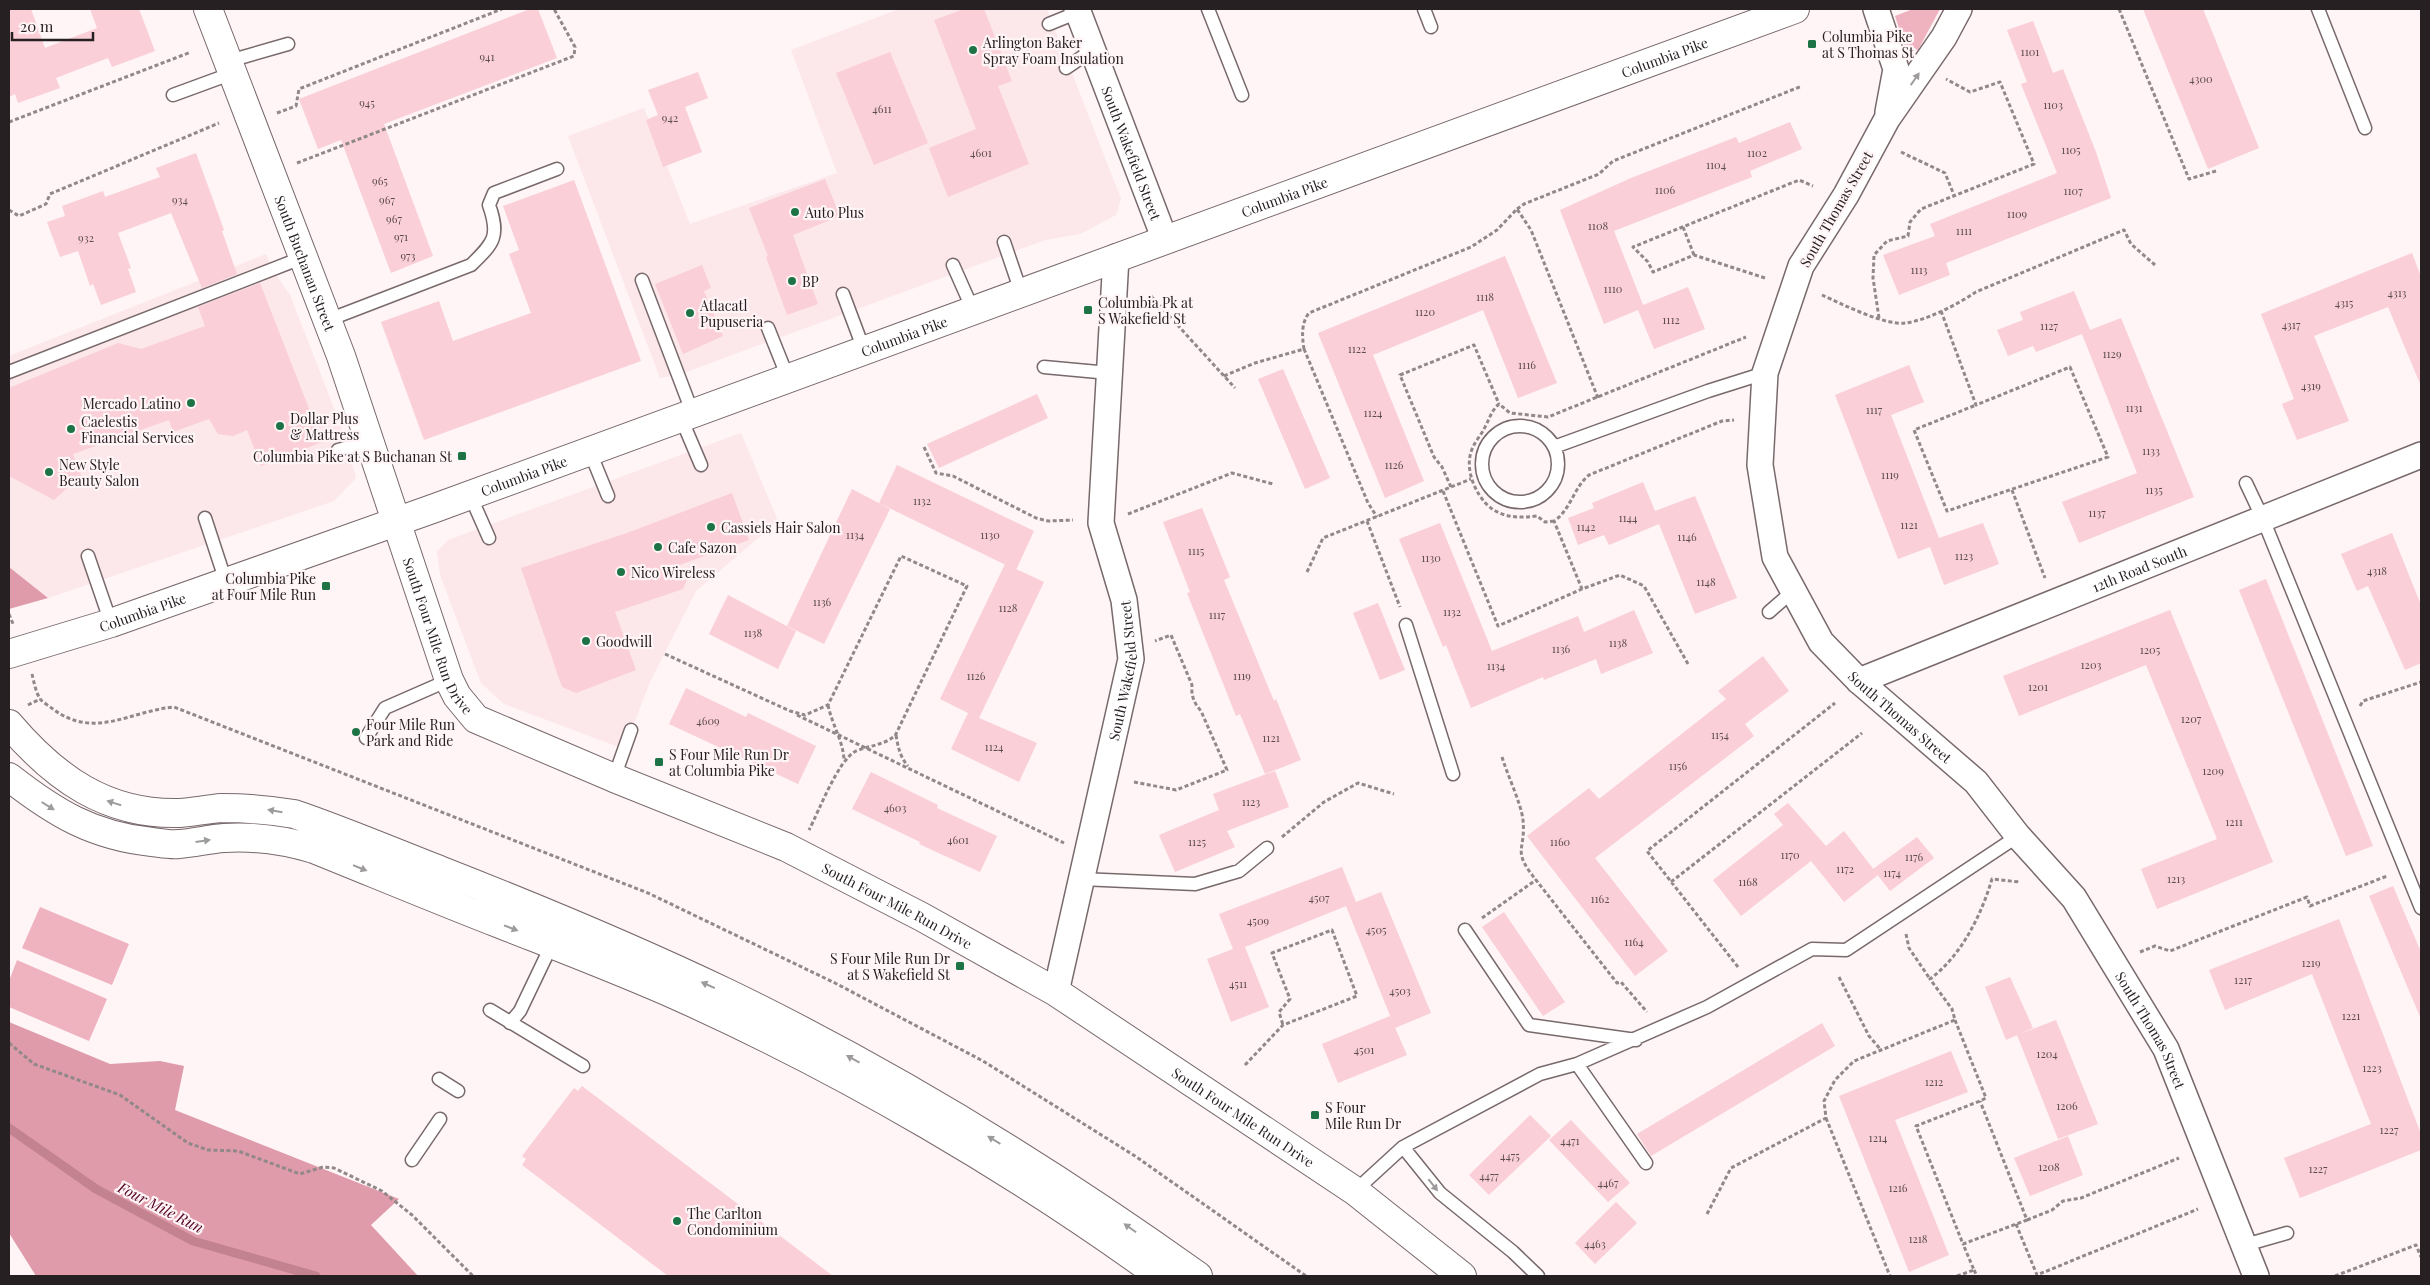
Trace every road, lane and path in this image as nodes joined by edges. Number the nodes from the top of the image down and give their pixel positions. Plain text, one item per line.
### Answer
1 (208, 9) edge
2 (502, 9) edge
3 (554, 9) edge
4 (1208, 9) edge
5 (1424, 9) edge
6 (1795, 9) edge
7 (1876, 9) edge
8 (1959, 9) edge
9 (2119, 9) edge
10 (2318, 9) edge
11 (1081, 10) edge
12 (1049, 24) dead end
13 (1431, 27) dead end
14 (288, 44) dead end
15 (1094, 49) junction
16 (192, 52) dead end
17 (231, 67) junction
18 (1066, 68) dead end
19 (1944, 77) dead end
20 (1802, 86) dead end
21 (173, 95) dead end
22 (1242, 95) dead end
23 (277, 113) dead end
24 (1887, 119) junction
25 (9, 122) edge
26 (219, 123) dead end
27 (2365, 128) dead end
28 (1901, 152) dead end
29 (296, 163) dead end
30 (557, 169) dead end
31 (2216, 171) dead end
32 (1813, 186) dead end
33 (1954, 195) junction
34 (1517, 209) junction
35 (9, 210) edge
36 (1683, 227) junction
37 (1165, 240) junction
38 (1004, 242) dead end
39 (1694, 255) junction
40 (304, 257) junction
41 (1116, 257) junction
42 (953, 265) dead end
43 (2155, 265) dead end
44 (1765, 278) dead end
45 (642, 280) dead end
46 (1021, 292) junction
47 (843, 294) dead end
48 (1822, 295) dead end
49 (1151, 296) dead end
50 (973, 310) junction
51 (1942, 310) junction
52 (1879, 318) junction
53 (328, 320) junction
54 (768, 328) dead end
55 (1304, 349) junction
56 (864, 350) junction
57 (1044, 367) dead end
58 (9, 372) edge
59 (1109, 373) junction
60 (1765, 373) junction
61 (1224, 376) junction
62 (788, 378) junction
63 (1235, 388) dead end
64 (1598, 398) dead end
65 (1499, 404) dead end
66 (1976, 405) junction
67 (687, 416) junction
68 (1734, 420) dead end
69 (370, 441) junction
70 (924, 447) dead end
71 (1554, 447) junction
72 (338, 450) dead end
73 (590, 452) junction
74 (2421, 455) edge
75 (701, 465) dead end
76 (1472, 479) dead end
77 (2246, 483) dead end
78 (1273, 484) dead end
79 (1451, 487) junction
80 (1442, 490) junction
81 (2012, 490) junction
82 (470, 495) junction
83 (608, 496) dead end
84 (1128, 514) dead end
85 (1378, 517) junction
86 (205, 518) dead end
87 (2263, 518) junction
88 (1073, 520) dead end
89 (396, 521) junction
90 (1367, 521) junction
91 (489, 538) dead end
92 (88, 556) dead end
93 (1308, 572) dead end
94 (226, 582) junction
95 (1582, 589) junction
96 (1793, 591) junction
97 (2054, 603) junction
98 (1769, 612) dead end
99 (111, 624) junction
100 (1406, 625) joint
101 (1155, 641) dead end
102 (9, 654) edge
103 (665, 654) dead end
104 (1688, 664) dead end
105 (449, 680) junction
106 (1859, 681) junction
107 (2421, 682) edge
108 (40, 699) dead end
109 (1835, 703) dead end
110 (828, 705) junction
111 (790, 711) junction
112 (9, 724) edge
113 (2345, 724) junction
114 (631, 730) dead end
115 (838, 733) junction
116 (1862, 733) dead end
117 (896, 735) junction
118 (366, 738) dead end
119 (868, 748) junction
120 (1502, 757) dead end
121 (844, 760) junction
122 (910, 768) junction
123 (1453, 774) dead end
124 (9, 777) edge
125 (614, 778) junction
126 (1134, 782) dead end
127 (1394, 794) dead end
128 (808, 830) dead end
129 (2018, 836) junction
130 (1064, 843) dead end
131 (1268, 848) joint
132 (2405, 869) junction
133 (1081, 880) junction
134 (1536, 880) junction
135 (1671, 882) junction
136 (2020, 882) dead end
137 (2421, 908) edge
138 (1902, 914) junction
139 (563, 920) junction
140 (1465, 930) joint
141 (552, 944) junction
142 (2140, 952) dead end
143 (1839, 977) dead end
144 (1930, 979) junction
145 (1752, 982) junction
146 (1056, 992) junction
147 (490, 1010) dead end
148 (1955, 1020) junction
149 (510, 1023) junction
150 (1283, 1025) junction
151 (1658, 1030) junction
152 (1636, 1040) junction
153 (9, 1044) edge
154 (1881, 1050) junction
155 (1576, 1064) junction
156 (1244, 1065) dead end
157 (582, 1066) dead end
158 (439, 1079) dead end
159 (458, 1091) dead end
160 (1980, 1101) junction
161 (1826, 1118) junction
162 (440, 1119) dead end
163 (1403, 1147) junction
164 (2179, 1158) dead end
165 (412, 1160) dead end
166 (1646, 1163) dead end
167 (1355, 1191) junction
168 (2198, 1209) dead end
169 (1707, 1214) dead end
170 (2027, 1220) junction
171 (2016, 1224) junction
172 (2287, 1233) dead end
173 (1963, 1244) junction
174 (2245, 1245) junction
175 (2421, 1257) edge
176 (1155, 1269) edge
177 (1974, 1270) junction
178 (473, 1276) edge
179 (1198, 1276) edge
180 (1306, 1276) edge
181 (1462, 1276) edge
182 (1538, 1276) edge
183 (1890, 1276) edge
184 (1957, 1276) edge
185 (1977, 1276) edge
186 (2036, 1276) edge
187 (2256, 1276) edge
188 (2335, 1276) edge

1 - 17 main road, South Buchanan Street
2 - 23 path
3 - 29 path
4 - 22 lane
5 - 13 lane
6 - 37 main road, Columbia Pike
7 - 24 street, South Thomas Street
24 -> 8 street, South Thomas Street
9 - 31 path
10 - 27 lane
11 - 12 lane
11 - 15 street, South Wakefield Street
14 - 17 lane
15 - 18 lane
15 - 37 street, South Wakefield Street
16 - 25 path
17 - 21 lane
17 - 40 main road, South Buchanan Street
19 - 33 path
20 - 34 path
24 - 60 street, South Thomas Street
26 - 35 path
28 - 33 path
30 - 53 lane
32 - 36 path
33 - 52 path
34 - 55 path
34 - 64 path
36 - 39 path
36 - 39 path
37 - 41 main road, Columbia Pike
38 - 46 lane
39 - 44 path
40 - 53 main road, South Buchanan Street
40 - 58 lane
41 - 46 main road, Columbia Pike
41 - 59 street, South Wakefield Street
42 - 50 lane
43 - 51 path
45 - 67 lane
46 - 50 main road, Columbia Pike
47 - 56 lane
48 - 52 path
49 - 61 path
50 - 56 main road, Columbia Pike
51 - 52 path
51 - 66 path
53 - 69 main road, South Buchanan Street
54 - 62 lane
55 - 61 path
55 - 85 path
56 - 62 main road, Columbia Pike
57 - 59 lane
59 - 133 street, South Wakefield Street
60 - 71 lane
60 - 96 street, South Thomas Street
61 - 63 path
62 - 67 main road, Columbia Pike
65 - 79 path
66 - 81 path
66 - 81 path
67 - 73 main road, Columbia Pike
67 - 75 lane
68 - 95 path
69 - 72 lane
69 - 89 main road, South Buchanan Street
70 - 88 path
71 - 71 lane
73 - 82 main road, Columbia Pike
73 - 83 lane
74 - 87 street, 12th Road South
76 - 79 path
77 - 87 lane
78 - 84 path
79 - 80 path
80 - 85 path
80 - 95 path
81 - 97 path
82 - 89 main road, Columbia Pike
82 - 91 lane
85 - 90 path
86 - 94 lane
87 - 97 street, 12th Road South
87 - 113 lane
89 - 94 main road, Columbia Pike
89 - 105 main road, South Four Mile Run Drive
90 - 93 path
90 - 100 path
92 - 99 lane
94 - 99 main road, Columbia Pike
95 - 104 path
96 - 98 lane
96 - 106 street, South Thomas Street
97 - 106 street, 12th Road South
99 - 102 main road, Columbia Pike
100 - 123 lane
101 - 126 path
103 - 111 path
105 - 118 lane
105 - 125 main road, South Four Mile Run Drive
106 - 129 street, South Thomas Street
107 - 113 path
108 - 180 path
109 - 135 path
110 - 111 path
110 - 115 path
110 - 117 path
111 - 115 path
139 -> 112 main road
113 - 132 lane
114 - 125 lane
115 - 119 path
115 - 121 path
116 - 135 path
117 - 119 path
117 - 122 path
119 - 121 path
119 - 122 path
120 - 134 path
121 - 128 path
122 - 130 path
124 -> 141 main road
125 - 146 main road, South Four Mile Run Drive
127 - 131 path
129 - 138 lane
129 - 174 street, South Thomas Street
131 - 133 lane
132 - 137 lane
132 - 142 path
133 - 146 street, South Wakefield Street
134 - 140 path
134 - 151 path
135 - 145 path
136 - 144 path
138 - 144 path
138 - 145 lane
139 - 141 lane
176 -> 139 main road
140 - 152 lane
141 - 149 lane
141 - 176 main road
143 - 154 path
144 - 148 path
145 - 151 lane
146 - 167 main road, South Four Mile Run Drive
147 - 149 lane
148 - 154 path
148 - 160 path
149 - 157 lane
150 - 150 path
150 - 156 path
151 - 152 lane
152 - 155 lane
153 - 178 path
154 - 161 path
155 - 163 lane
155 - 166 lane
158 - 159 lane
160 - 170 path
160 - 173 path
161 - 169 path
161 - 183 path
162 - 165 lane
163 - 167 lane
163 -> 182 lane
164 - 170 path
167 - 181 main road, South Four Mile Run Drive
168 - 186 path
170 - 171 path
171 - 173 path
171 - 186 path
172 - 174 lane
173 - 177 path
174 - 187 street, South Thomas Street
175 - 188 path
176 - 179 main road
177 - 184 path
177 - 185 path

